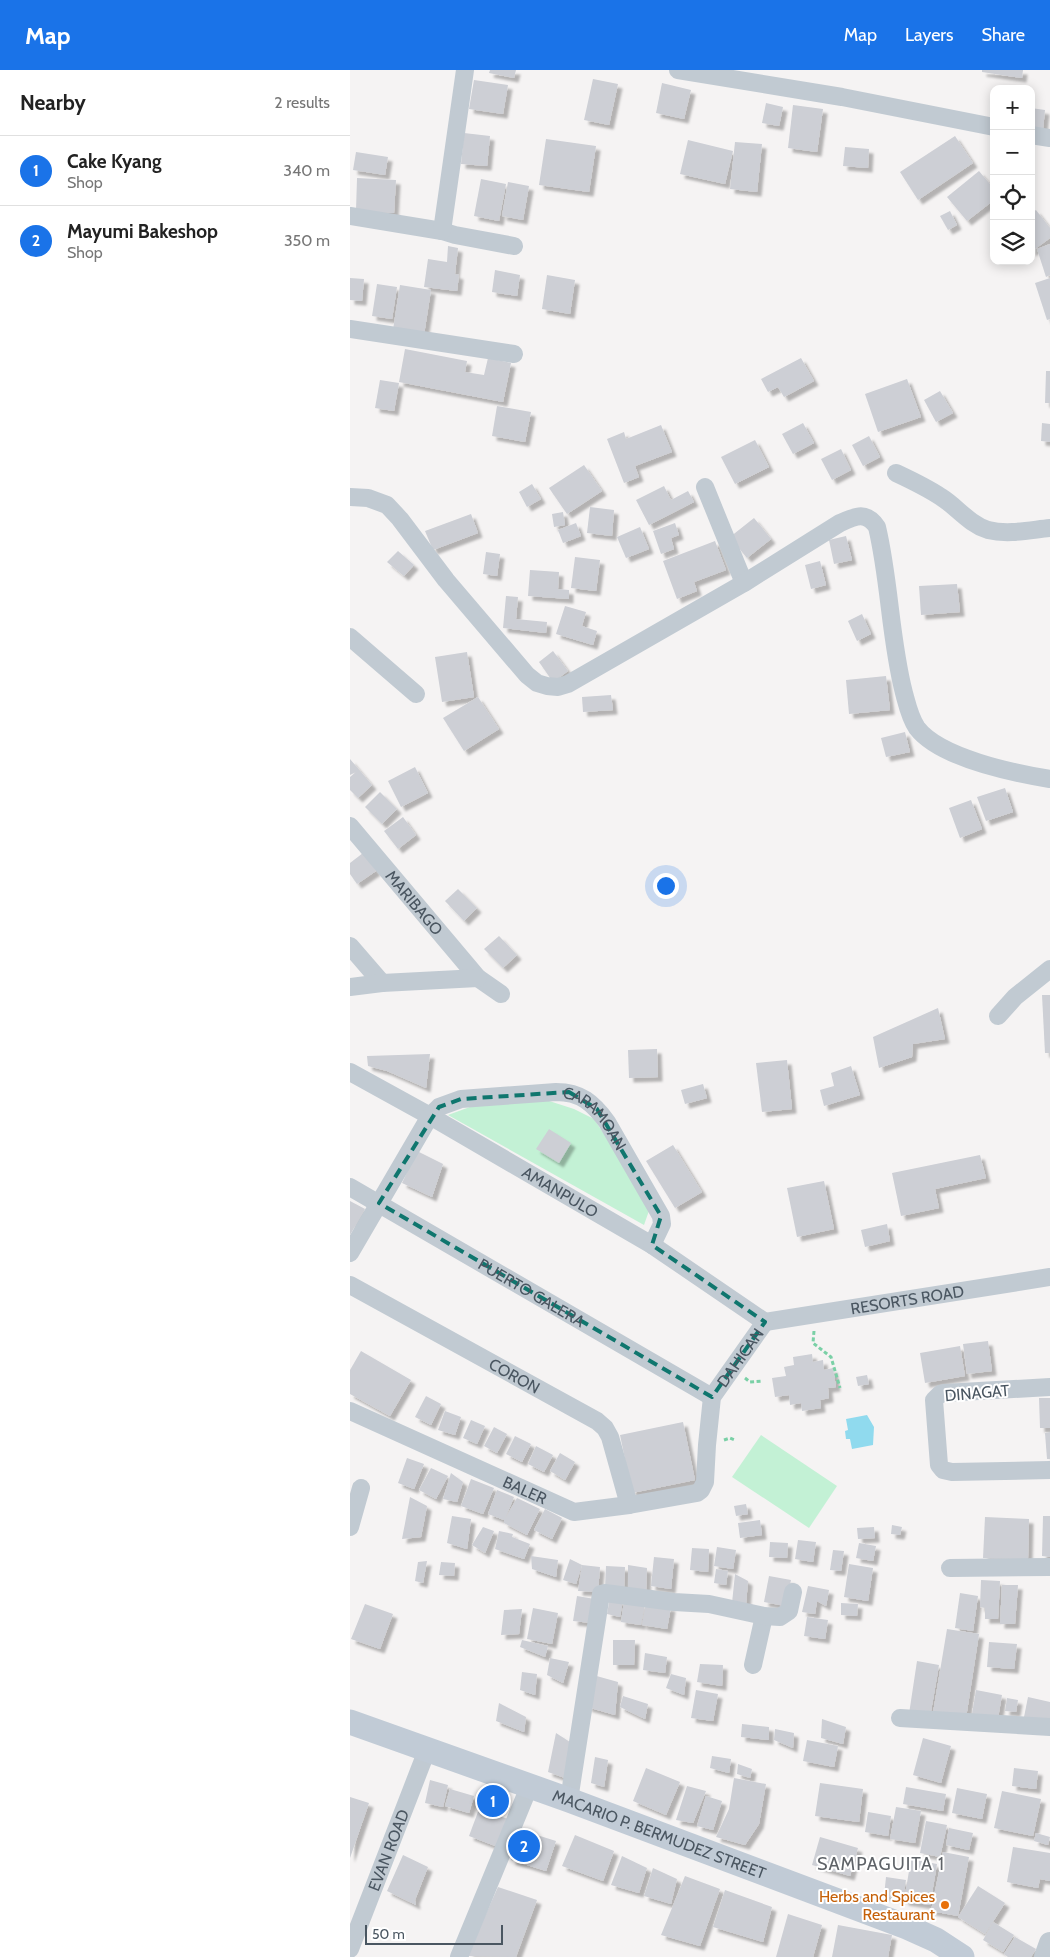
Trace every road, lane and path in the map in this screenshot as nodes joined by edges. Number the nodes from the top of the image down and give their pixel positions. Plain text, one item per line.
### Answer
1 (465, 70) edge
2 (678, 70) edge
3 (990, 126) edge
4 (1035, 136) edge
5 (1050, 138) edge
6 (350, 216) edge
7 (442, 231) junction
8 (514, 246) dead end
9 (350, 329) edge
10 (514, 354) dead end
11 (896, 473) dead end
12 (705, 487) dead end
13 (350, 497) edge
14 (1050, 528) edge
15 (744, 583) junction
16 (350, 637) edge
17 (416, 694) dead end
18 (1050, 779) edge
19 (350, 826) edge
20 (350, 946) edge
21 (1050, 969) edge
22 (478, 978) junction
23 (382, 983) junction
24 (350, 987) edge
25 (501, 994) dead end
26 (998, 1016) dead end
27 (350, 1072) edge
28 (430, 1116) junction
29 (350, 1188) edge
30 (379, 1203) junction
31 (652, 1245) junction
32 (350, 1253) edge
33 (1050, 1277) edge
34 (350, 1285) edge
35 (812, 1315) junction
36 (765, 1322) junction
37 (1050, 1387) edge
38 (840, 1388) dead end
39 (712, 1397) junction
40 (350, 1411) edge
41 (1050, 1470) edge
42 (706, 1482) joint
43 (361, 1488) dead end
44 (629, 1505) junction
45 (350, 1527) edge
46 (1050, 1567) edge
47 (950, 1568) dead end
48 (793, 1592) dead end
49 (764, 1616) junction
50 (753, 1665) dead end
51 (900, 1718) dead end
52 (350, 1722) edge
53 (1050, 1727) edge
54 (427, 1750) junction
55 (529, 1787) junction
56 (569, 1800) junction
57 (1050, 1943) edge
58 (350, 1949) edge
59 (459, 1957) edge
60 (962, 1957) edge
61 (1045, 1957) edge

1 - 7 street
2 - 3 street
4 - 5 street
6 - 7 street
7 - 8 street
9 - 10 street
11 - 14 street
12 - 15 street
13 - 15 street
15 - 18 street
16 - 17 street
19 - 22 street, MARIBAGO
20 - 23 street
21 - 26 street
22 - 23 street
22 - 25 street, MARIBAGO
23 - 24 street
27 - 28 street, AMANPULO
28 - 30 street
28 - 31 street, AMANPULO
28 - 31 street, CARAMOAN
29 - 30 street, PUERTO GALERA
30 - 32 street
30 - 39 street, PUERTO GALERA
31 - 36 street, AMANPULO
33 - 35 street, RESORTS ROAD
34 - 44 street, CORON
35 - 36 street, RESORTS ROAD
35 - 38 path
36 - 39 street, DAHICAN
37 - 41 street, DINAGAT
39 - 42 street, DAHICAN
40 - 44 street, BALER
42 - 44 street, BALER
43 - 45 street
46 - 47 street
48 - 49 street
49 - 50 street
49 - 56 street
51 - 53 street
52 - 54 main road, MACARIO P. BERMUDEZ STREET
54 - 55 main road, MACARIO P. BERMUDEZ STREET
54 - 58 street, EVAN ROAD
55 - 56 main road, MACARIO P. BERMUDEZ STREET
55 - 59 street
56 - 60 main road, MACARIO P. BERMUDEZ STREET
57 - 61 street

